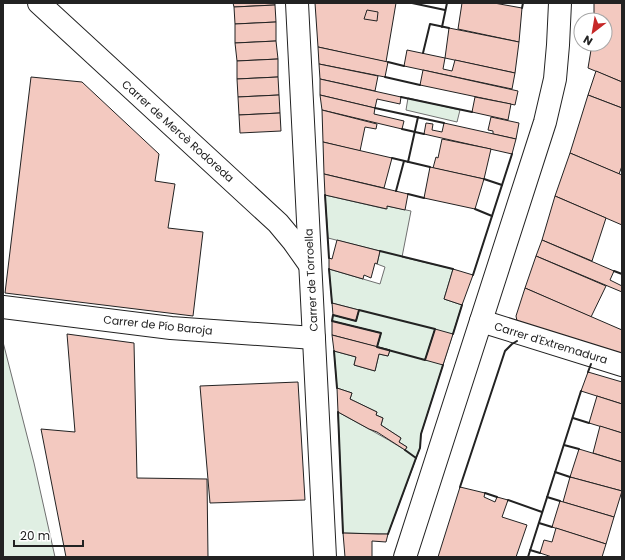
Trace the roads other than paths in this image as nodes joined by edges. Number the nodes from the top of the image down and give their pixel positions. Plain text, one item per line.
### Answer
1 (39, 3) edge
2 (297, 3) edge
3 (560, 3) edge
4 (310, 265) junction
5 (3, 307) edge
6 (481, 321) junction
7 (314, 338) junction
8 (622, 365) edge
9 (325, 557) edge
10 (405, 557) edge

1 - 4 street, Carrer de Mercè Rodoreda
2 - 4 street, Carrer de Torroella
3 - 6 street
4 - 7 street, Carrer de Torroella
5 - 7 street, Carrer de Pío Baroja
6 - 8 street, Carrer d'Extremadura
6 - 10 street
7 - 9 street, Carrer de Torroella

